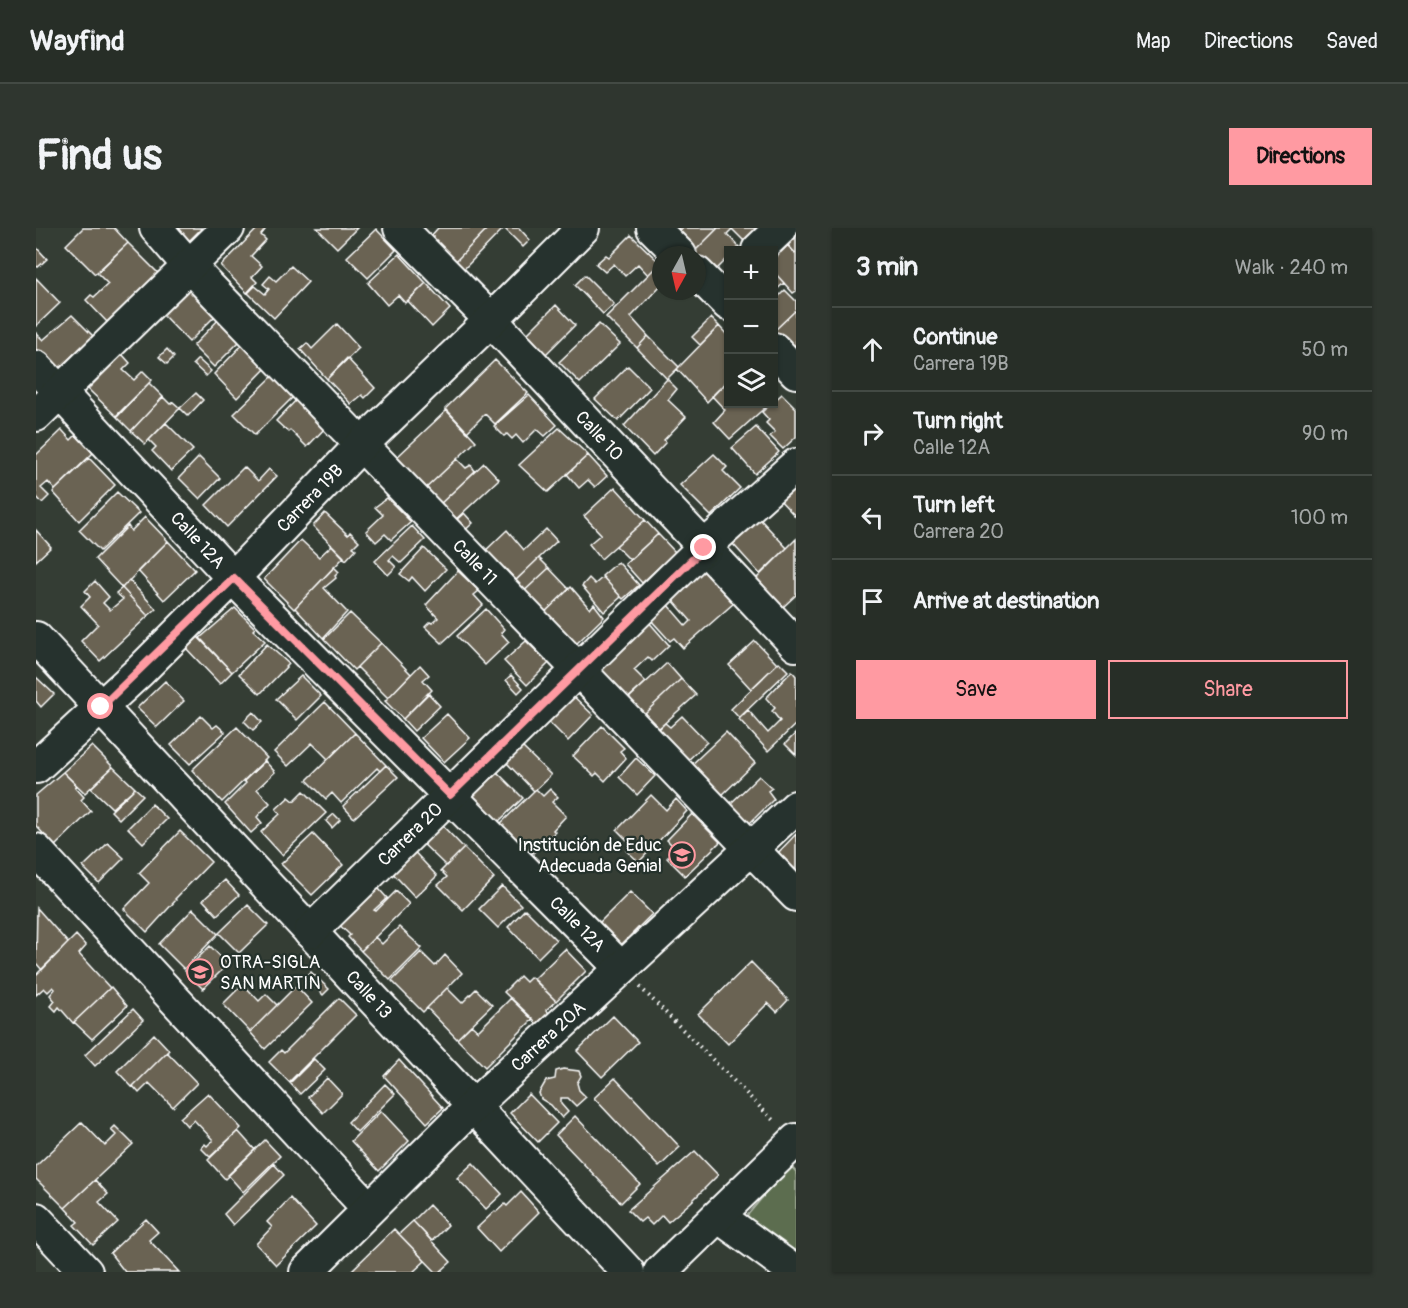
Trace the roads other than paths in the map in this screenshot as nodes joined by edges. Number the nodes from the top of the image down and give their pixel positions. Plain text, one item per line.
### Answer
1 (156, 228) edge
2 (228, 228) edge
3 (400, 228) edge
4 (583, 228) edge
5 (653, 228) edge
6 (782, 228) edge
7 (671, 246) edge
8 (762, 246) edge
9 (189, 266) junction
10 (492, 320) junction
11 (36, 367) edge
12 (60, 392) junction
13 (36, 415) edge
14 (362, 444) junction
15 (796, 465) edge
16 (704, 548) junction
17 (234, 578) junction
18 (36, 638) edge
19 (796, 645) edge
20 (579, 670) junction
21 (101, 707) junction
22 (36, 767) edge
23 (450, 795) junction
24 (796, 807) edge
25 (752, 849) junction
26 (36, 850) edge
27 (796, 895) edge
28 (310, 932) junction
29 (621, 968) junction
30 (472, 1107) junction
31 (796, 1142) edge
32 (368, 1209) junction
33 (718, 1216) junction
34 (36, 1220) edge
35 (86, 1272) edge
36 (306, 1272) edge
37 (628, 1272) edge
38 (660, 1272) edge
39 (795, 1272) edge

1 - 9 street, Calle 11
2 - 9 street
3 - 10 street, Calle 10
4 - 10 street, Carrera 19B
5 - 7 street
6 - 8 street
9 - 12 street
9 - 14 street, Calle 11
10 - 14 street, Carrera 19B
10 - 16 street, Calle 10
11 - 12 street, Calle 12A
12 - 13 street
12 - 17 street, Calle 12A
14 - 17 street, Carrera 19B
14 - 20 street, Calle 11
15 - 16 street, Carrera 20
16 - 19 street, Calle 10
16 - 20 street, Carrera 20
17 - 21 street, Carrera 19B
17 - 23 street, Calle 12A
18 - 21 street, Calle 13
20 - 23 street, Carrera 20
20 - 25 street, Calle 11
21 - 22 street, Carrera 19B
21 - 28 street, Calle 13
23 - 28 street, Carrera 20
23 - 29 street, Calle 12A
24 - 25 street, Carrera 20A
25 - 27 street, Calle 11
25 - 29 street, Carrera 20A
26 - 32 street
28 - 30 street, Calle 13
29 - 30 street, Carrera 20A
30 - 32 street, Carrera 20A
30 - 37 street, Calle 13
31 - 33 street
32 - 36 street, Carrera 20A
33 - 38 street
33 - 39 street
34 - 35 street

